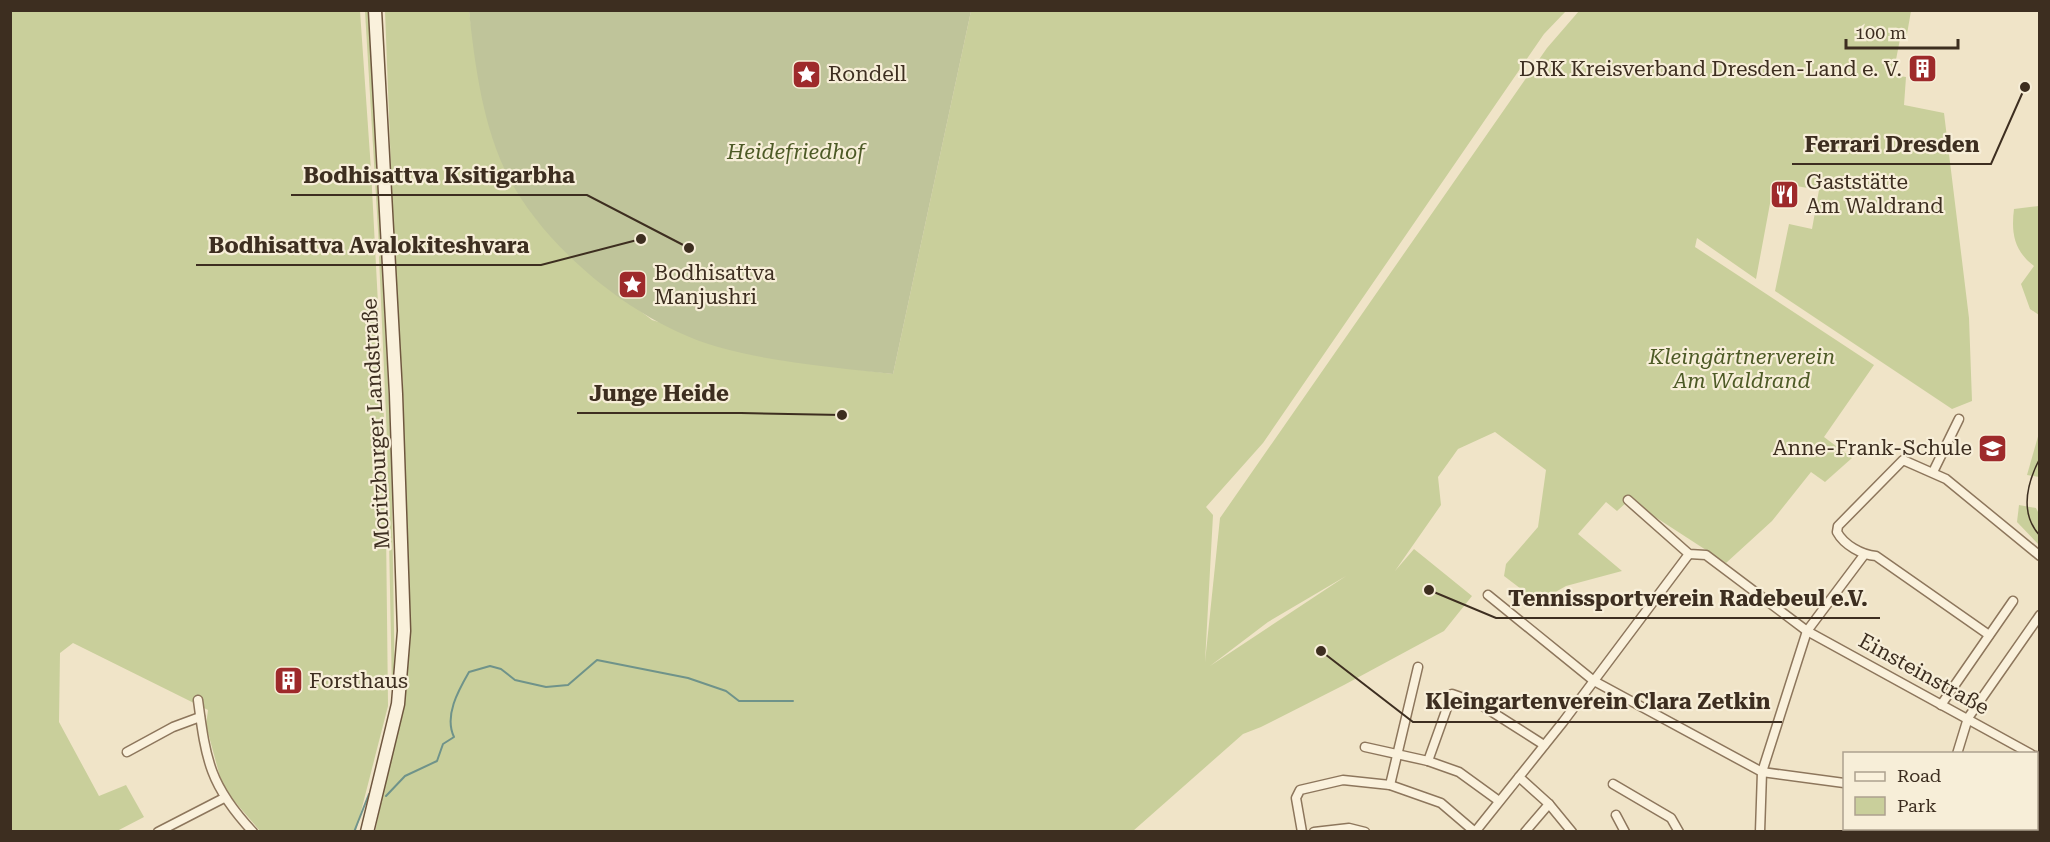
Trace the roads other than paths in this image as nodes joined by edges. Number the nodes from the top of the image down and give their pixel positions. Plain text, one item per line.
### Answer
1 (375, 10) edge
2 (1959, 419) dead end
3 (1933, 472) junction
4 (1628, 500) dead end
5 (1689, 554) junction
6 (1864, 555) junction
7 (2040, 555) edge
8 (1488, 595) dead end
9 (2013, 601) dead end
10 (2040, 615) edge
11 (1807, 631) junction
12 (1989, 634) junction
13 (1418, 667) dead end
14 (1594, 681) junction
15 (198, 700) dead end
16 (1941, 705) junction
17 (200, 717) junction
18 (1968, 718) junction
19 (1544, 745) junction
20 (1365, 747) dead end
21 (127, 752) dead end
22 (1957, 752) edge
23 (2029, 752) edge
24 (1397, 753) junction
25 (1428, 761) junction
26 (1762, 772) junction
27 (1519, 777) junction
28 (1843, 783) edge
29 (1613, 784) dead end
30 (1390, 785) junction
31 (224, 798) junction
32 (1499, 801) junction
33 (1549, 804) junction
34 (1616, 815) dead end
35 (1678, 829) edge
36 (158, 831) edge
37 (253, 831) edge
38 (367, 831) edge
39 (1302, 831) edge
40 (1314, 831) edge
41 (1365, 831) edge
42 (1475, 831) edge
43 (1525, 831) edge
44 (1572, 831) edge
45 (1625, 831) edge
46 (1667, 831) edge
47 (1760, 831) edge

1 - 38 main road, Moritzburger Landstraße
2 - 3 street
3 - 6 street
3 - 7 street
4 - 5 street, Einsteinstraße
5 - 11 street, Einsteinstraße
5 - 14 street
6 - 11 street
6 - 12 street
8 - 14 street
9 - 12 street
10 - 18 street
11 - 16 street, Einsteinstraße
11 - 26 street
12 - 16 street
13 - 24 street
14 - 19 street
14 - 26 street
15 - 17 street
16 - 18 street, Einsteinstraße
17 - 21 street
17 - 31 street
18 - 22 street
18 - 23 street, Einsteinstraße
19 - 25 street
19 - 27 street
20 - 24 street
24 - 25 street
24 - 30 street
25 - 32 street
26 - 28 street
26 - 47 street
27 - 32 street
27 - 33 street
29 - 35 street
30 - 39 street
30 - 42 street
31 - 36 street
31 - 37 street
32 - 42 street
33 - 43 street
33 - 44 street
34 - 45 street
35 - 46 street
40 - 41 street

